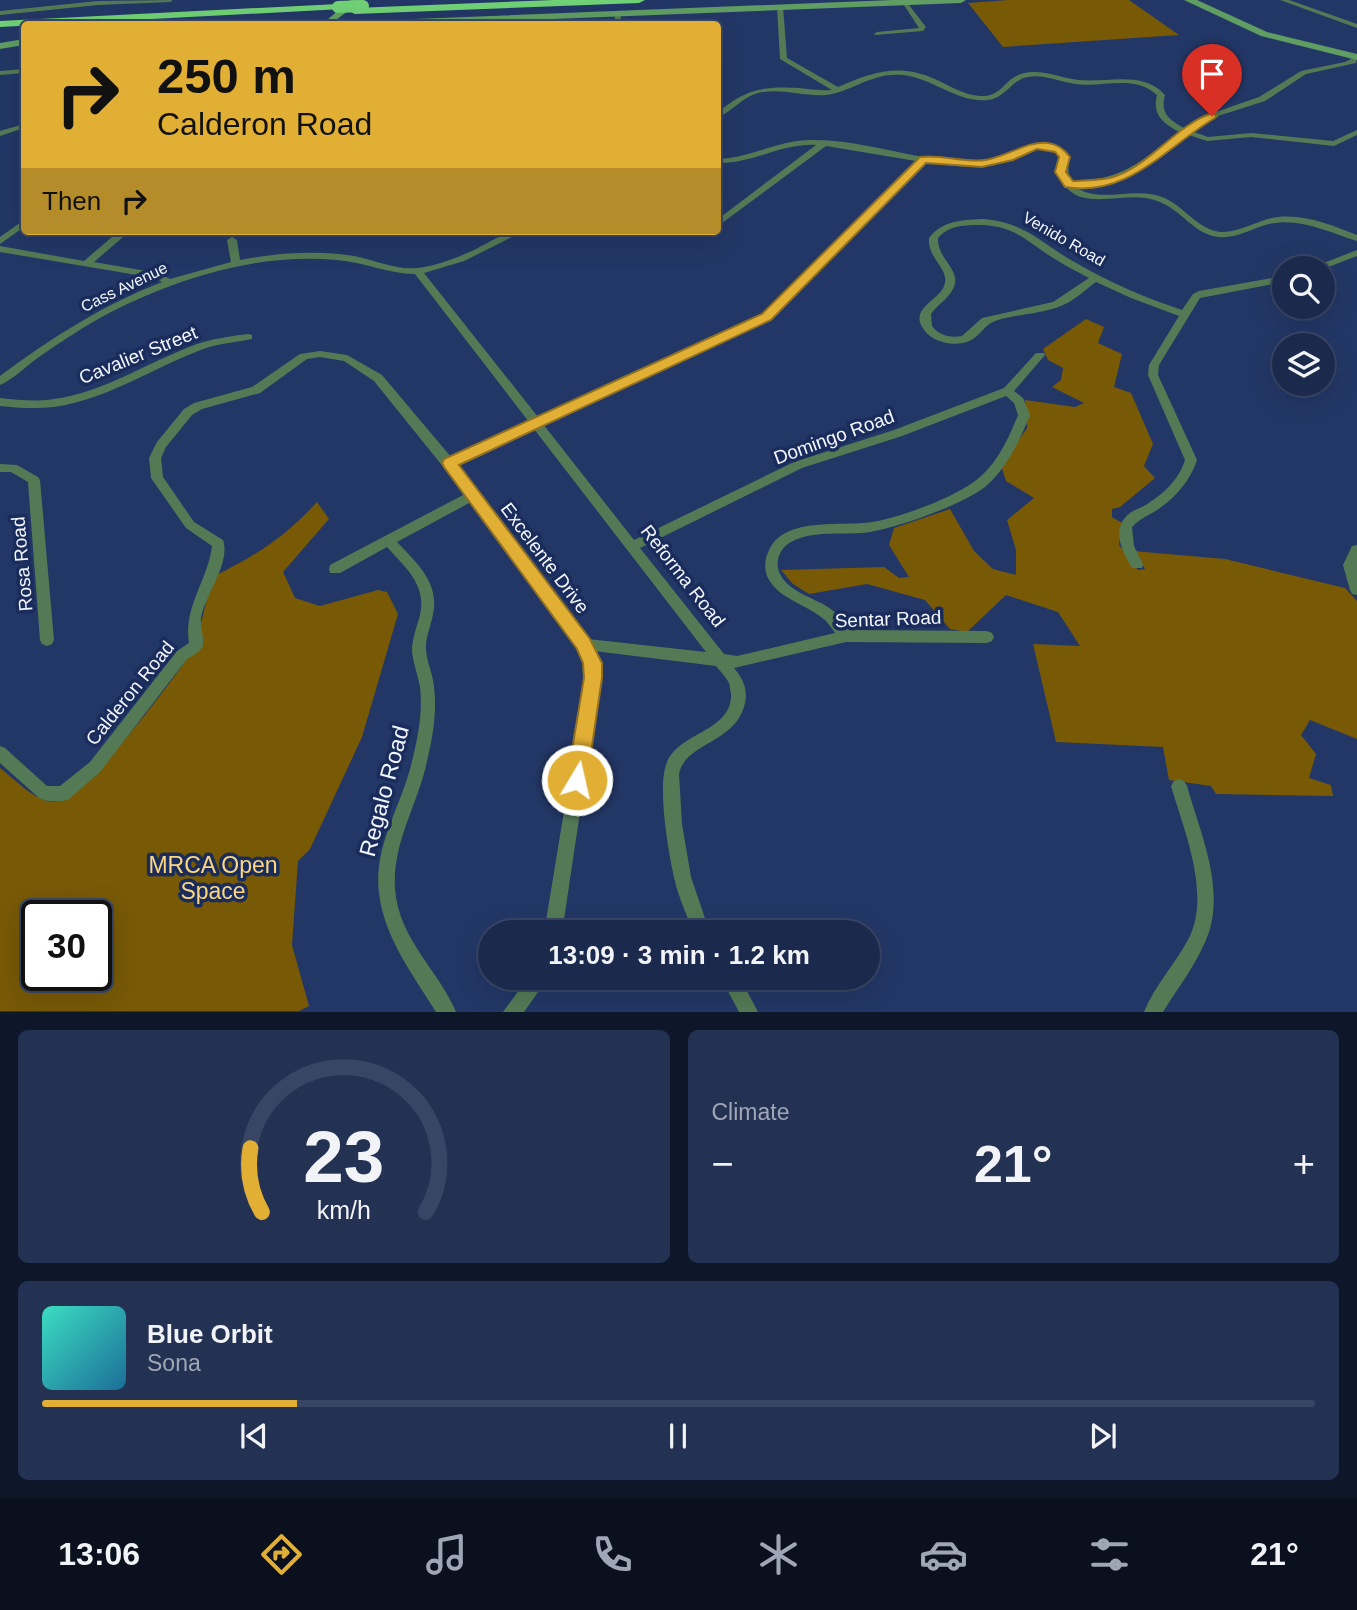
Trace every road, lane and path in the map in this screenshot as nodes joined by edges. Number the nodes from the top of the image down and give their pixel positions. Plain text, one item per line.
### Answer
1 (156, 0) edge
2 (170, 0) edge
3 (509, 0) edge
4 (639, 0) edge
5 (961, 0) edge
6 (1189, 0) edge
7 (1283, 0) edge
8 (905, 2) junction
9 (359, 6) edge
10 (779, 8) junction
11 (334, 9) junction
12 (0, 13) edge
13 (618, 19) edge
14 (67, 21) edge
15 (129, 21) edge
16 (332, 21) edge
17 (538, 21) edge
18 (21, 23) edge
19 (0, 24) edge
20 (1357, 26) edge
21 (21, 28) edge
22 (0, 29) edge
23 (877, 34) dead end
24 (21, 42) edge
25 (0, 46) edge
26 (1357, 57) edge
27 (21, 71) edge
28 (0, 73) edge
29 (836, 89) junction
30 (721, 113) edge
31 (21, 127) edge
32 (1184, 132) junction
33 (1357, 132) edge
34 (0, 134) edge
35 (824, 143) junction
36 (923, 159) junction
37 (721, 161) edge
38 (1069, 184) junction
39 (721, 221) edge
40 (21, 225) edge
41 (120, 235) edge
42 (510, 235) edge
43 (1357, 238) edge
44 (232, 240) dead end
45 (0, 241) edge
46 (0, 249) edge
47 (1357, 253) edge
48 (1335, 261) edge
49 (236, 262) junction
50 (87, 263) junction
51 (418, 271) junction
52 (1096, 277) junction
53 (167, 281) junction
54 (1272, 281) edge
55 (1184, 314) junction
56 (248, 337) dead end
57 (1040, 355) dead end
58 (0, 381) edge
59 (1008, 391) junction
60 (0, 402) edge
61 (537, 424) junction
62 (449, 463) junction
63 (0, 468) edge
64 (471, 496) junction
65 (389, 541) junction
66 (633, 546) junction
67 (1357, 550) edge
68 (1137, 564) dead end
69 (335, 569) dead end
70 (1357, 590) edge
71 (846, 636) junction
72 (987, 637) dead end
73 (47, 640) dead end
74 (584, 645) junction
75 (721, 659) junction
76 (0, 753) edge
77 (1179, 786) dead end
78 (555, 920) edge
79 (697, 920) edge
80 (529, 990) edge
81 (737, 990) edge
82 (447, 1012) edge
83 (512, 1012) edge
84 (750, 1012) edge
85 (1153, 1012) edge

1 - 2 street
1 - 12 street
3 - 9 highway
4 - 9 highway
5 - 8 street
6 - 26 street
7 - 20 street
8 - 10 street
8 - 23 street
9 - 11 highway, bridge
9 - 16 street
10 - 13 street
10 - 29 street
11 - 14 highway
11 - 15 highway
13 - 17 street
18 - 19 highway
21 - 22 highway
24 - 25 street
26 - 32 street
27 - 28 street
29 - 30 street
29 - 32 street
31 - 34 street
32 - 33 street
32 - 38 street
35 - 36 street
35 - 37 street
35 - 39 street
36 - 38 street
36 - 61 street
38 - 43 street
40 - 45 street
41 - 50 street
42 - 51 street, Cass Avenue
44 - 49 street
46 - 50 street
47 - 48 street
49 - 51 street, Cass Avenue
49 - 53 street, Cass Avenue
50 - 53 street
51 - 61 street, Reforma Road
52 - 52 street, Venido Road
52 - 55 street, Venido Road
53 - 58 street, Cass Avenue
54 - 55 street
55 - 68 street
56 - 60 street, Cavalier Street
57 - 59 street
59 - 66 street, Domingo Road
59 - 71 street
61 - 62 street
61 - 66 street, Reforma Road
62 - 64 street, Excelente Drive
62 - 76 street, Calderon Road
63 - 73 street, Rosa Road
64 - 65 street
64 - 74 street, Excelente Drive
65 - 69 street
65 - 82 street, Regalo Road
66 - 75 street, Reforma Road
67 - 70 street
71 - 72 street, Sentar Road
71 - 75 street, Sentar Road
74 - 75 street, Sentar Road
74 - 78 street, Excelente Drive
75 - 79 street, Reforma Road
77 - 85 street
80 - 83 street
81 - 84 street

